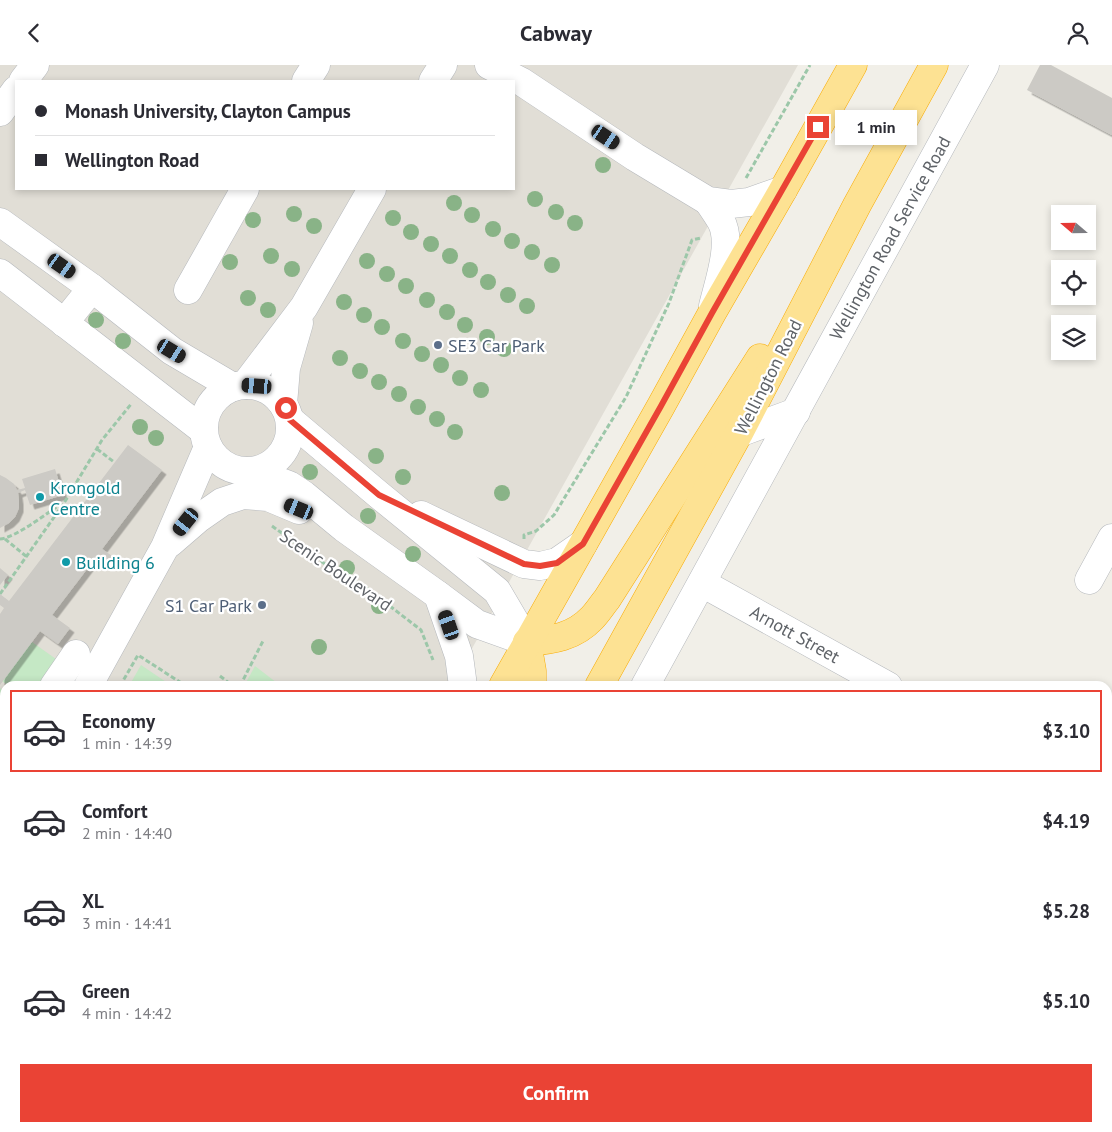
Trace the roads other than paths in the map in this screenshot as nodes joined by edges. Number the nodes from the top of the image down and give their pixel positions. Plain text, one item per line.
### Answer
1 (35, 65) edge
2 (316, 65) edge
3 (442, 65) edge
4 (489, 65) edge
5 (853, 65) edge
6 (934, 65) edge
7 (985, 65) edge
8 (527, 74) edge
9 (24, 80) edge
10 (307, 80) edge
11 (434, 80) edge
12 (15, 92) edge
13 (0, 112) edge
14 (244, 190) edge
15 (371, 190) edge
16 (783, 190) junction
17 (857, 205) junction
18 (720, 209) junction
19 (0, 222) edge
20 (0, 273) edge
21 (92, 287) junction
22 (188, 290) dead end
23 (304, 307) junction
24 (712, 313) junction
25 (64, 323) junction
26 (239, 386) junction
27 (286, 412) junction
28 (796, 412) junction
29 (739, 433) junction
30 (206, 438) junction
31 (242, 470) junction
32 (379, 495) junction
33 (344, 528) junction
34 (1112, 538) edge
35 (583, 544) junction
36 (165, 547) junction
37 (1089, 581) dead end
38 (702, 583) junction
39 (438, 595) junction
40 (528, 642) junction
41 (76, 654) dead end
42 (57, 681) edge
43 (91, 681) edge
44 (462, 681) edge
45 (506, 681) edge
46 (532, 681) edge
47 (602, 681) edge
48 (649, 681) edge
49 (879, 681) edge

1 - 9 street
2 - 10 street
3 - 11 street
4 - 8 street
5 - 16 highway
6 - 17 highway, Wellington Road
7 - 28 street, Wellington Road Service Road
8 - 18 street
12 - 13 street
14 - 22 street
15 - 23 street
16 - 18 street
16 - 24 highway
17 - 29 highway, Wellington Road
17 - 40 highway
18 - 24 street
19 - 21 street
20 - 25 street
21 - 25 street
21 - 26 street
23 - 26 street
23 - 27 street
24 - 35 highway
25 - 30 street
26 - 27 street
26 - 30 street
27 - 31 street
27 - 32 street
28 - 29 street
28 - 38 street, Wellington Road Service Road
29 - 47 highway, Wellington Road
30 - 31 street
30 - 36 street
31 - 33 street
31 - 36 street
32 - 35 street
32 - 40 street
33 - 36 street
33 - 39 street
34 - 37 street
35 - 40 highway
36 - 43 street
38 - 48 street, Wellington Road Service Road
38 - 49 street, Arnott Street
39 - 40 street
39 - 44 street
40 - 45 highway
40 - 46 highway
41 - 42 street

